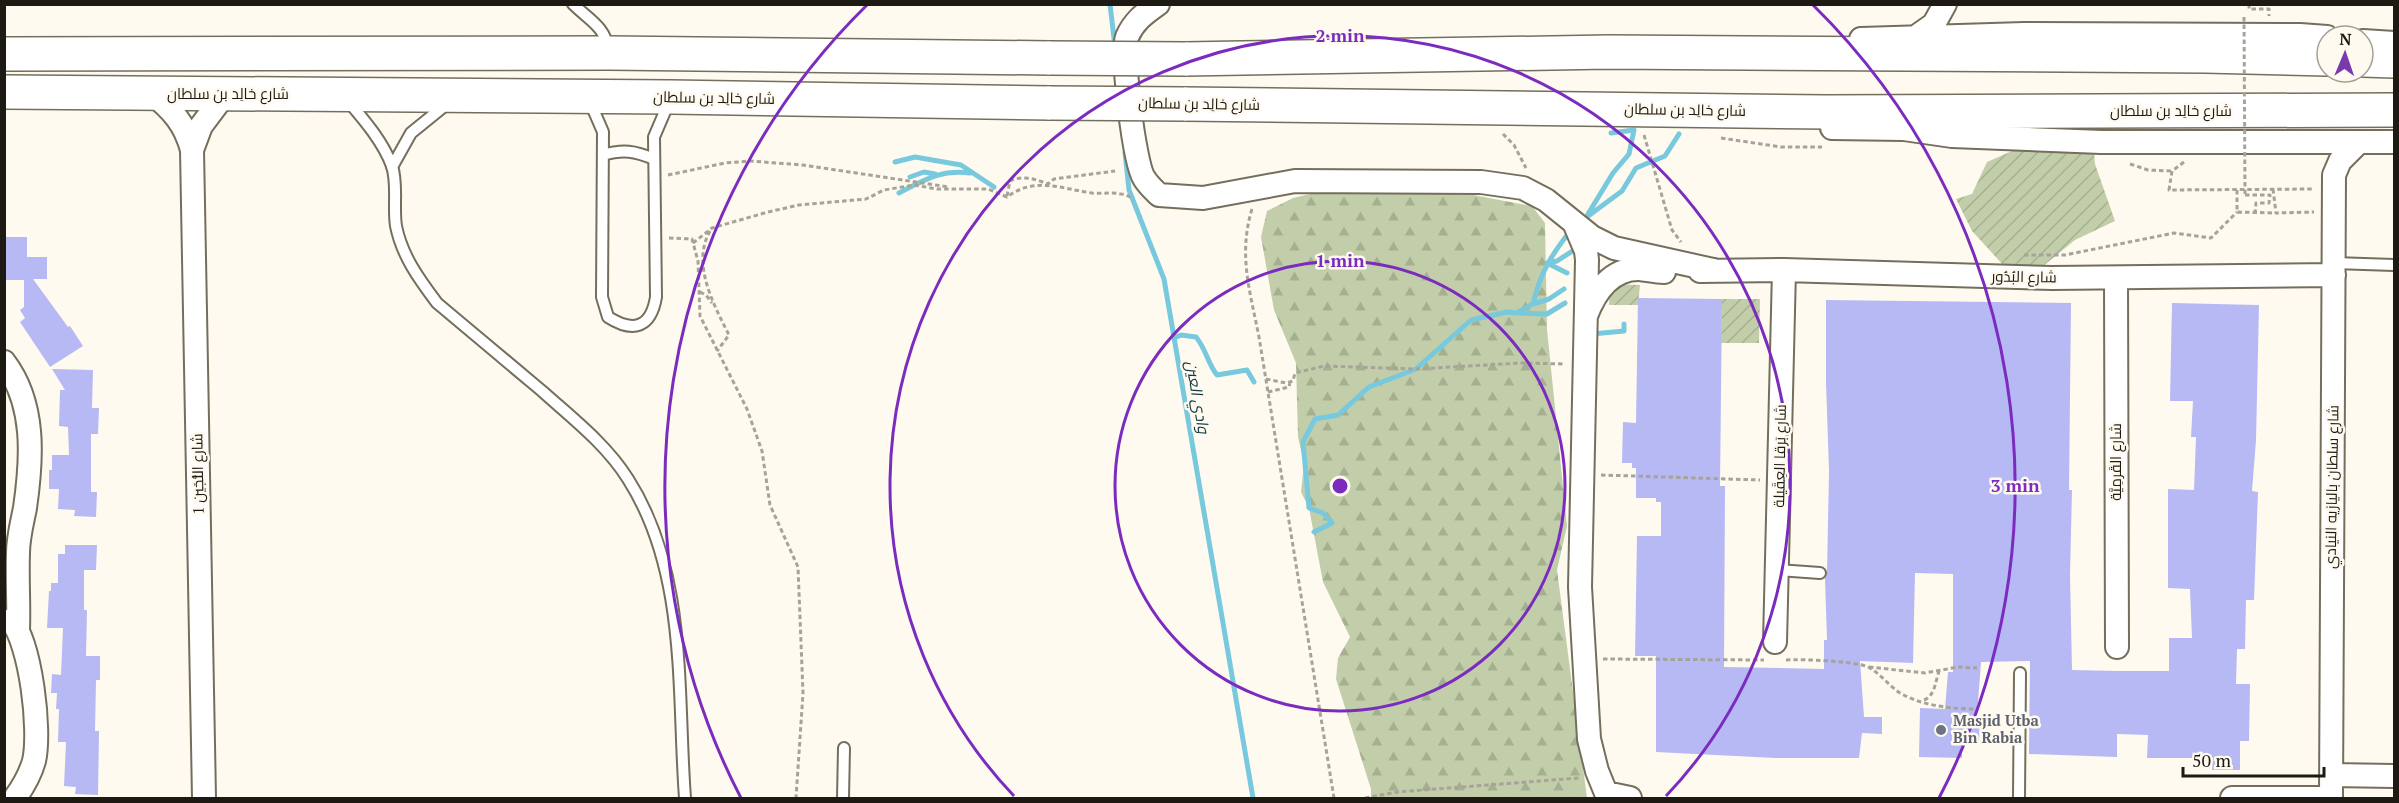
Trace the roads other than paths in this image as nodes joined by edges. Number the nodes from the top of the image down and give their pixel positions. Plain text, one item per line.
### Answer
1 (573, 4) edge
2 (1158, 4) edge
3 (1945, 4) edge
4 (1954, 4) edge
5 (1974, 35) junction
6 (1917, 36) junction
7 (2315, 36) edge
8 (2375, 42) edge
9 (2394, 44) edge
10 (1608, 52) junction
11 (609, 53) junction
12 (4, 54) edge
13 (2315, 59) edge
14 (2375, 60) edge
15 (2394, 61) edge
16 (4, 92) edge
17 (151, 93) junction
18 (225, 94) junction
19 (343, 95) junction
20 (456, 96) junction
21 (587, 96) junction
22 (671, 97) junction
23 (1604, 108) junction
24 (2394, 110) edge
25 (2301, 142) junction
26 (2394, 142) edge
27 (2358, 143) junction
28 (192, 150) junction
29 (603, 155) junction
30 (654, 159) junction
31 (392, 167) junction
32 (2334, 192) junction
33 (1575, 225) junction
34 (1636, 254) junction
35 (2394, 265) edge
36 (2334, 269) junction
37 (1713, 270) junction
38 (1784, 270) junction
39 (2116, 278) junction
40 (1587, 282) junction
41 (1586, 316) junction
42 (4, 362) edge
43 (18, 552) junction
44 (1777, 570) junction
45 (4, 571) edge
46 (1820, 573) dead end
47 (11, 622) edge
48 (2117, 647) dead end
49 (1772, 654) road end
50 (2020, 673) dead end
51 (844, 748) dead end
52 (2394, 776) edge
53 (2331, 790) edge
54 (25, 795) edge
55 (204, 798) edge
56 (685, 798) edge
57 (843, 798) edge
58 (1630, 798) edge
59 (2019, 798) edge
60 (2232, 798) edge

1 - 11 lane
2 - 33 street
3 - 6 street
4 - 5 street
5 - 6 street
5 - 7 street
6 - 10 street
8 - 9 street
10 - 11 main road, bridge
10 - 13 main road
11 - 12 main road
14 - 15 main road
16 - 17 main road, شارع خالِد بن سلطان
17 - 18 main road, شارع خالِد بن سلطان
17 - 28 street, شارع اللُّجَين 1
18 - 19 main road, شارع خالِد بن سلطان
18 - 28 street, شارع اللُّجَين 1
19 - 20 main road, شارع خالِد بن سلطان
19 - 31 lane
20 - 21 main road, شارع خالِد بن سلطان
20 - 31 lane
21 - 22 main road, شارع خالِد بن سلطان
21 - 29 lane
22 - 23 main road, شارع خالِد بن سلطان, bridge
22 - 30 lane
23 - 24 main road, شارع خالِد بن سلطان
23 - 25 street
25 - 27 street
25 - 32 street
26 - 27 street
27 - 32 street
28 - 55 street, شارع اللُّجَين 1
29 - 30 lane
29 - 30 lane
31 - 56 lane
32 - 36 street, شارع سلطان باليازيه النيادي
33 - 34 street
33 - 40 street
34 - 37 street
34 - 40 street
35 - 36 lane
36 - 39 street, شارع البُدُور
36 - 53 street, شارع سلطان باليازيه النيادي
37 - 38 street, شارع البُدُور
37 - 41 street
38 - 39 street, شارع البُدُور
38 - 44 street, شارع بَرقا العِقَيلة
39 - 48 street, شارع القَرمِيَّة
40 - 41 street
41 - 58 street
42 - 43 street
43 - 45 street
43 - 47 street
44 - 46 lane
44 - 49 street, شارع بَرقا العِقَيلة
47 - 54 street
50 - 59 lane
51 - 57 lane
52 - 53 street
53 - 60 street

